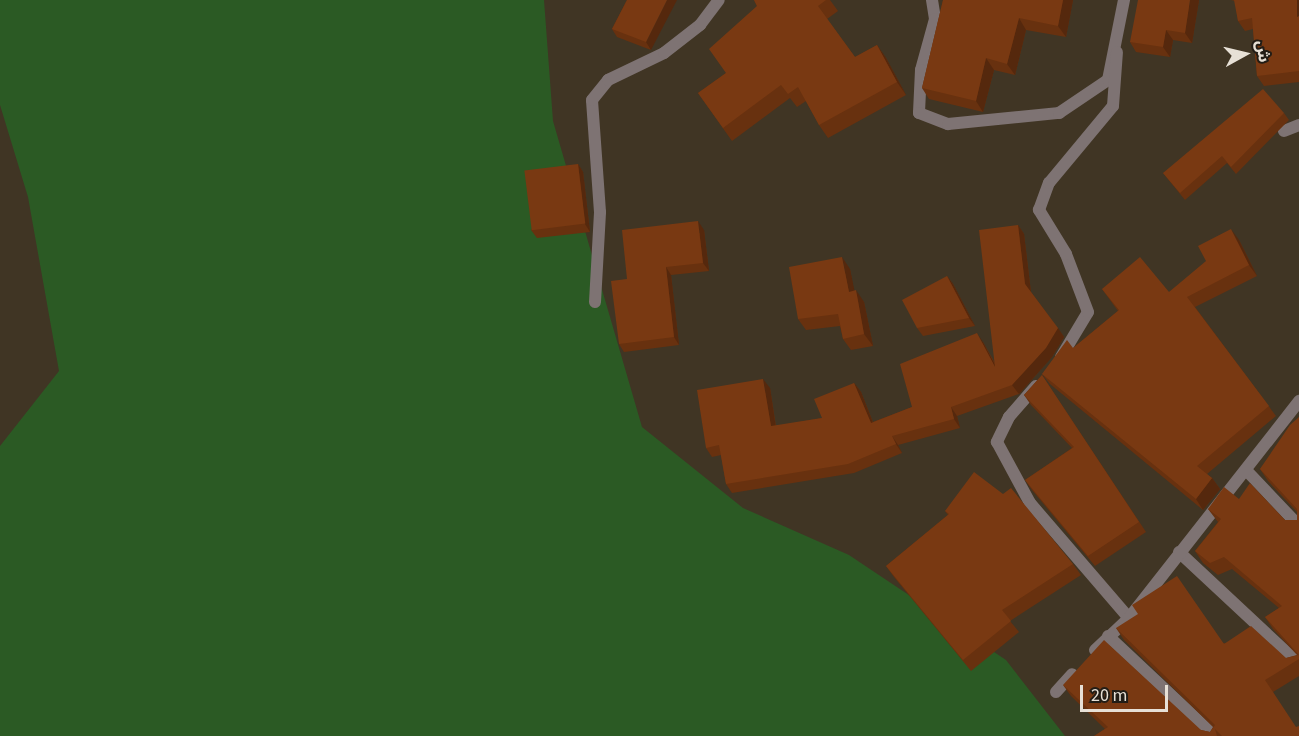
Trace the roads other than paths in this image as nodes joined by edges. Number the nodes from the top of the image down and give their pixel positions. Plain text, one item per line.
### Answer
1 (719, 0) edge
2 (932, 0) edge
3 (1124, 0) edge
4 (1117, 52) junction
5 (1299, 125) edge
6 (1284, 131) dead end
7 (595, 302) dead end
8 (1299, 401) edge
9 (1246, 470) junction
10 (1299, 526) edge
11 (1179, 552) junction
12 (1129, 618) junction
13 (1108, 636) junction
14 (1299, 664) edge
15 (1056, 692) dead end
16 (1215, 736) edge

1 - 7 street
2 - 4 street
3 - 4 street
4 - 12 street
5 - 6 street
8 - 9 street
9 - 10 street
9 - 11 street
11 - 12 street
11 - 14 street
12 - 13 street
13 - 15 street
13 - 16 street

